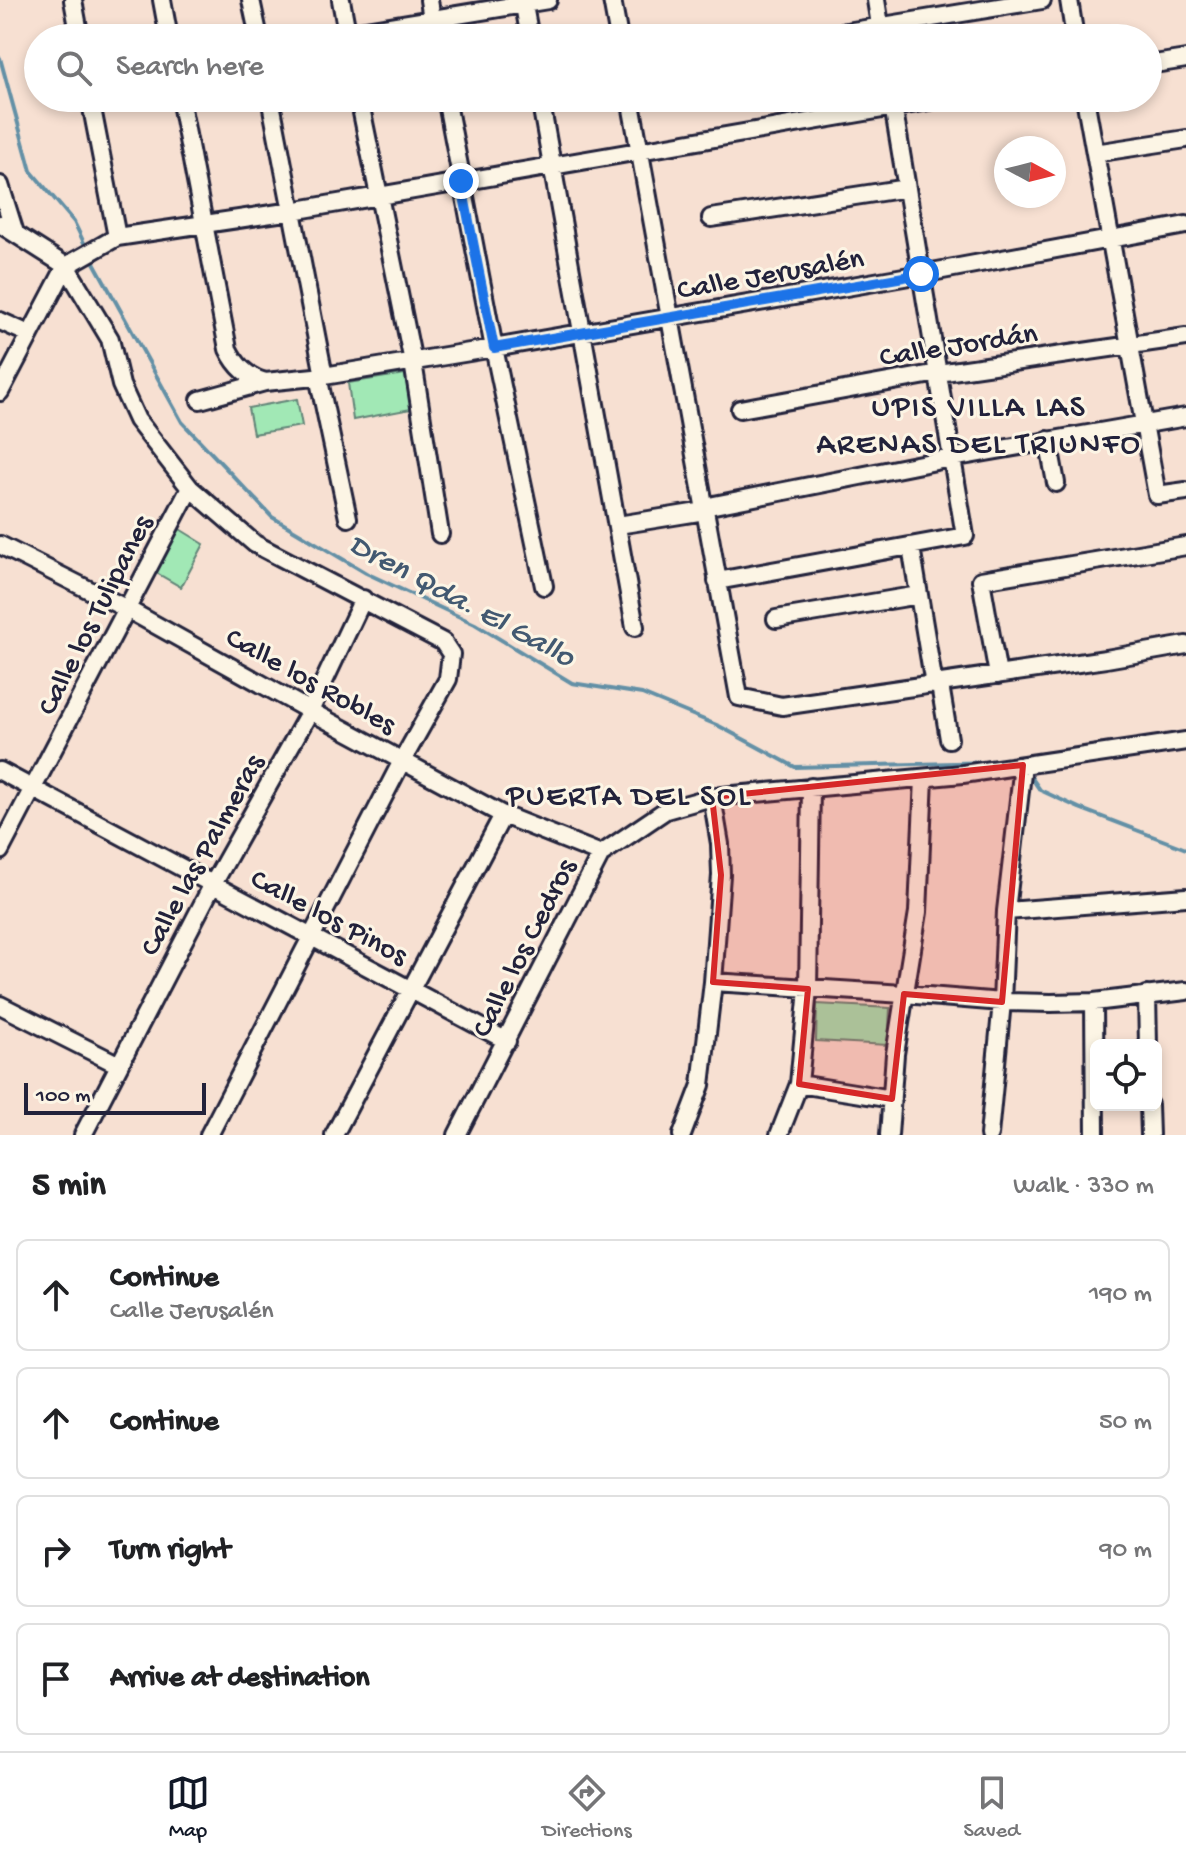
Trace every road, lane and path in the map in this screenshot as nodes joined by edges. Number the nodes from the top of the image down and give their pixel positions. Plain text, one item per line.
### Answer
1 (73, 0) edge
2 (162, 0) edge
3 (251, 0) edge
4 (341, 0) edge
5 (429, 0) edge
6 (548, 0) edge
7 (612, 0) edge
8 (876, 0) edge
9 (1042, 0) edge
10 (1069, 0) edge
11 (524, 2) edge
12 (432, 19) junction
13 (77, 24) edge
14 (166, 24) edge
15 (256, 24) edge
16 (346, 24) edge
17 (407, 24) edge
18 (433, 24) edge
19 (528, 24) edge
20 (616, 24) edge
21 (880, 24) edge
22 (921, 24) edge
23 (1073, 24) edge
24 (1186, 59) edge
25 (1162, 63) edge
26 (93, 112) edge
27 (183, 112) edge
28 (273, 112) edge
29 (362, 112) edge
30 (449, 112) edge
31 (542, 112) edge
32 (633, 112) edge
33 (840, 112) edge
34 (894, 112) edge
35 (1088, 112) edge
36 (1186, 139) edge
37 (640, 150) junction
38 (1095, 153) junction
39 (552, 166) junction
40 (461, 181) junction
41 (0, 185) edge
42 (907, 188) junction
43 (377, 196) junction
44 (292, 211) junction
45 (711, 218) dead end
46 (204, 224) junction
47 (1186, 225) edge
48 (4, 226) edge
49 (117, 237) junction
50 (1110, 237) junction
51 (66, 266) junction
52 (921, 274) junction
53 (670, 318) junction
54 (0, 321) edge
55 (581, 333) junction
56 (29, 334) junction
57 (1186, 337) edge
58 (1130, 344) junction
59 (494, 348) junction
60 (413, 362) junction
61 (938, 373) junction
62 (321, 376) junction
63 (265, 382) junction
64 (0, 392) edge
65 (200, 400) dead end
66 (740, 409) dead end
67 (1186, 417) edge
68 (1144, 423) junction
69 (1048, 440) junction
70 (951, 458) junction
71 (1056, 483) dead end
72 (190, 488) junction
73 (1186, 491) edge
74 (704, 509) junction
75 (348, 518) dead end
76 (618, 525) junction
77 (440, 534) dead end
78 (0, 545) edge
79 (1186, 546) edge
80 (911, 547) junction
81 (717, 581) junction
82 (544, 586) dead end
83 (919, 595) junction
84 (363, 599) junction
85 (127, 609) junction
86 (776, 619) dead end
87 (635, 627) dead end
88 (1186, 645) edge
89 (998, 675) junction
90 (937, 685) junction
91 (310, 711) junction
92 (949, 739) dead end
93 (1186, 741) edge
94 (402, 761) junction
95 (1023, 765) junction
96 (0, 771) edge
97 (924, 778) junction
98 (811, 787) junction
99 (33, 789) junction
100 (712, 797) junction
101 (503, 815) junction
102 (0, 851) edge
103 (601, 854) junction
104 (213, 884) junction
105 (1186, 897) edge
106 (1006, 911) junction
107 (313, 938) junction
108 (713, 982) junction
109 (410, 989) junction
110 (808, 989) junction
111 (1186, 991) edge
112 (904, 994) junction
113 (1147, 995) junction
114 (1002, 1002) junction
115 (1094, 1002) junction
116 (0, 1005) edge
117 (1148, 1039) edge
118 (507, 1041) junction
119 (119, 1065) junction
120 (799, 1084) junction
121 (892, 1099) junction
122 (1149, 1111) edge
123 (83, 1135) edge
124 (209, 1135) edge
125 (334, 1135) edge
126 (457, 1135) edge
127 (682, 1135) edge
128 (779, 1135) edge
129 (889, 1135) edge
130 (989, 1135) edge
131 (1095, 1135) edge
132 (1150, 1135) edge

1 - 13 street
2 - 14 street
3 - 15 street
4 - 16 street
5 - 12 street
6 - 11 street
7 - 20 street
8 - 21 street
9 - 22 street
10 - 23 street
11 - 12 street
11 - 19 street
12 - 17 street
12 - 18 street
24 - 25 street
26 - 49 street
27 - 46 street
28 - 44 street
29 - 43 street
30 - 40 street
31 - 39 street
32 - 37 street
33 - 37 street
34 - 42 street
35 - 38 street
36 - 38 street
37 - 39 street
37 - 53 street
38 - 50 street
39 - 40 street
39 - 55 street
40 - 43 street
40 - 59 street
41 - 48 street
42 - 45 street
42 - 52 street
43 - 44 street
43 - 60 street
44 - 46 street
44 - 62 street
46 - 49 street
46 - 63 street
47 - 50 street, Calle Jerusalén
48 - 51 street
49 - 51 street
50 - 52 street, Calle Jerusalén
50 - 58 street
51 - 56 street
51 - 72 street
52 - 53 street, Calle Jerusalén
52 - 61 street
53 - 55 street, Calle Jerusalén
53 - 74 street
54 - 56 street
55 - 59 street, Calle Jerusalén
55 - 76 street
56 - 64 street
57 - 58 street, Calle Jordán
58 - 61 street, Calle Jordán
58 - 68 street
59 - 60 street, Calle Jerusalén
59 - 82 street
60 - 62 street, Calle Jerusalén
60 - 77 street
61 - 66 street, Calle Jordán
61 - 70 street
62 - 63 street, Calle Jerusalén
62 - 75 street
63 - 65 street, Calle Jerusalén
67 - 68 street
68 - 69 street
68 - 73 street
69 - 70 street
69 - 71 street
70 - 74 street
70 - 80 street
72 - 84 street
72 - 85 street, Calle los Tulipanes
74 - 76 street
74 - 81 street
76 - 87 street
78 - 85 street, Calle los Robles
79 - 89 street
80 - 81 street
80 - 83 street
81 - 90 street
83 - 86 street
83 - 90 street
84 - 91 street, Calle las Palmeras
84 - 94 street
85 - 91 street, Calle los Robles
85 - 99 street, Calle los Tulipanes
88 - 89 street
89 - 90 street
90 - 92 street
91 - 94 street, Calle los Robles
91 - 104 street, Calle las Palmeras
93 - 95 street, Calle los Cedros
94 - 101 street, Calle los Robles
94 - 107 street
95 - 97 street, Calle los Cedros
95 - 106 street
96 - 99 street, Calle los Pinos
97 - 98 street, Calle los Cedros
97 - 112 street
98 - 100 street, Calle los Cedros
98 - 110 street
99 - 102 street, Calle los Tulipanes
99 - 104 street, Calle los Pinos
100 - 103 street, Calle los Cedros
100 - 108 street
101 - 103 street, Calle los Robles
101 - 109 street
103 - 118 street, Calle los Cedros
104 - 107 street, Calle los Pinos
104 - 119 street, Calle las Palmeras
105 - 106 street
106 - 114 street
107 - 109 street, Calle los Pinos
107 - 124 street
108 - 110 street
108 - 127 street
109 - 118 street, Calle los Pinos
109 - 125 street
110 - 112 street
110 - 120 street
111 - 113 street
112 - 114 street
112 - 121 street
113 - 115 street
113 - 117 street
114 - 115 street
114 - 130 street
115 - 131 street
116 - 119 street
118 - 126 street, Calle los Cedros
119 - 123 street, Calle las Palmeras
120 - 121 street
120 - 128 street
121 - 129 street
122 - 132 street

